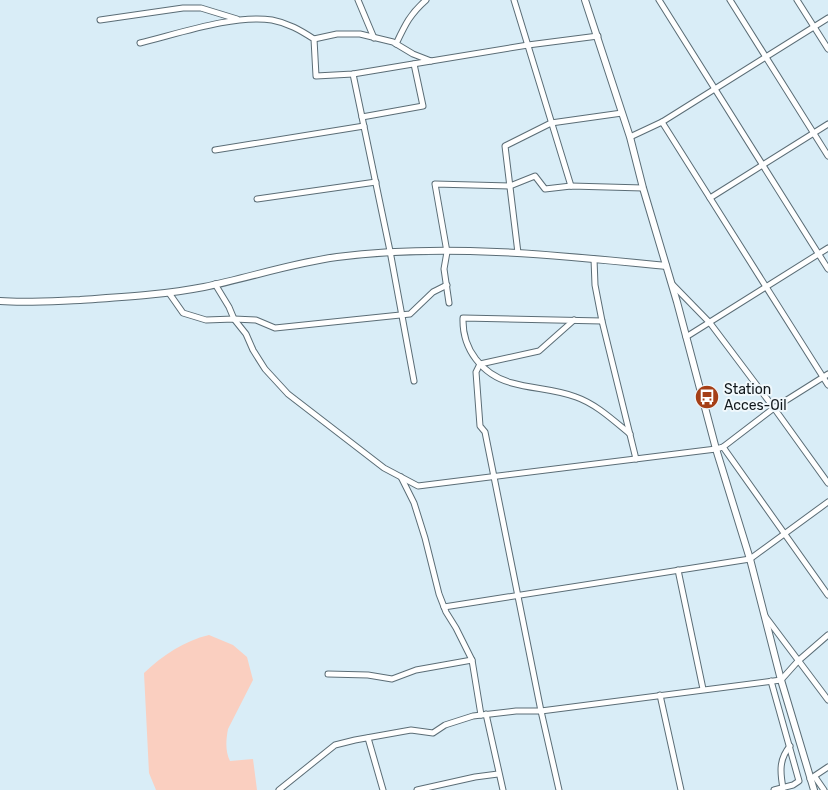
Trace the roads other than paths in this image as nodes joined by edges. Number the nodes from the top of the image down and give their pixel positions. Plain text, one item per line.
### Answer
1 (358, 0) edge
2 (426, 0) edge
3 (514, 0) edge
4 (585, 0) edge
5 (659, 0) edge
6 (730, 0) edge
7 (797, 0) edge
8 (828, 18) edge
9 (100, 20) dead end
10 (238, 20) junction
11 (814, 26) junction
12 (598, 36) junction
13 (374, 38) junction
14 (314, 39) junction
15 (140, 43) dead end
16 (396, 44) junction
17 (528, 45) junction
18 (828, 49) edge
19 (766, 57) junction
20 (431, 61) junction
21 (414, 64) junction
22 (353, 74) junction
23 (714, 89) junction
24 (622, 113) junction
25 (362, 116) junction
26 (662, 122) junction
27 (551, 124) junction
28 (828, 124) edge
29 (364, 126) junction
30 (814, 133) junction
31 (630, 137) junction
32 (215, 150) dead end
33 (828, 156) edge
34 (762, 165) junction
35 (376, 182) junction
36 (510, 186) junction
37 (571, 186) junction
38 (643, 188) junction
39 (710, 198) junction
40 (257, 199) dead end
41 (828, 248) edge
42 (390, 251) junction
43 (448, 252) junction
44 (518, 253) junction
45 (818, 254) junction
46 (594, 259) junction
47 (666, 266) junction
48 (828, 269) edge
49 (670, 283) junction
50 (215, 284) junction
51 (447, 285) junction
52 (766, 287) junction
53 (169, 293) junction
54 (0, 302) edge
55 (449, 303) dead end
56 (402, 315) junction
57 (234, 319) junction
58 (574, 320) junction
59 (602, 321) junction
60 (710, 323) junction
61 (686, 337) junction
62 (480, 364) junction
63 (826, 376) edge
64 (414, 381) dead end
65 (828, 385) edge
66 (774, 408) junction
67 (630, 434) junction
68 (720, 448) junction
69 (636, 459) junction
70 (494, 476) junction
71 (401, 477) junction
72 (828, 483) edge
73 (828, 502) edge
74 (784, 534) junction
75 (750, 559) junction
76 (678, 570) junction
77 (518, 594) junction
78 (828, 595) edge
79 (444, 606) junction
80 (764, 613) junction
81 (828, 635) edge
82 (472, 660) junction
83 (798, 661) junction
84 (328, 674) dead end
85 (781, 680) junction
86 (771, 681) junction
87 (703, 689) junction
88 (660, 695) junction
89 (828, 700) edge
90 (541, 710) junction
91 (484, 714) junction
92 (368, 738) junction
93 (790, 746) junction
94 (828, 767) edge
95 (498, 774) junction
96 (813, 778) junction
97 (783, 788) junction
98 (279, 790) edge
99 (383, 790) edge
100 (416, 790) edge
101 (503, 790) edge
102 (559, 790) edge
103 (681, 790) edge
104 (774, 790) edge
105 (814, 790) edge
106 (824, 790) edge

1 - 13 street
2 - 16 street
3 - 17 street
4 - 12 street
5 - 23 street
6 - 19 street
7 - 11 street
8 - 11 street
9 - 10 street
10 - 14 street
10 - 15 street
11 - 18 street
11 - 19 street
12 - 17 street
12 - 24 street
13 - 14 street
13 - 16 street
14 - 22 street
16 - 20 street
17 - 20 street
17 - 27 street
19 - 23 street
19 - 30 street
20 - 21 street
21 - 22 street
21 - 25 street
22 - 25 street
23 - 26 street
23 - 34 street
24 - 27 street
24 - 31 street
25 - 29 street
26 - 31 street
26 - 39 street
27 - 36 street
27 - 37 street
28 - 30 street
29 - 32 street
29 - 35 street
30 - 33 street
30 - 34 street
31 - 38 street
34 - 39 street
34 - 45 street
35 - 40 street
35 - 42 street
36 - 37 street
36 - 43 street
36 - 44 street
37 - 38 street
38 - 47 street
39 - 52 street
41 - 45 street
42 - 43 street
42 - 50 street
42 - 56 street
43 - 44 street
43 - 51 street
44 - 46 street
45 - 48 street
45 - 52 street
46 - 47 street
46 - 59 street
47 - 49 street
49 - 60 street
49 - 61 street
50 - 53 street
50 - 57 street
51 - 55 street
51 - 56 street
52 - 60 street
52 - 63 street
53 - 54 street
53 - 57 street
56 - 57 street
56 - 64 street
57 - 71 street
58 - 59 street
58 - 62 street
58 - 62 street
59 - 67 street
60 - 61 street
60 - 66 street
61 - 68 street
62 - 67 street
62 - 70 street
63 - 65 street
63 - 66 street
66 - 68 street
66 - 72 street
67 - 69 street
68 - 69 street
68 - 74 street
68 - 75 street
69 - 70 street
70 - 71 street
70 - 77 street
71 - 79 street
73 - 74 street
74 - 75 street
74 - 78 street
75 - 76 street
75 - 80 street
76 - 77 street
76 - 87 street
77 - 79 street
77 - 90 street
79 - 82 street
80 - 83 street
80 - 85 street
81 - 83 street
82 - 84 street
82 - 91 street
83 - 85 street
83 - 89 street
85 - 86 street
85 - 96 street
86 - 87 street
86 - 93 street
87 - 88 street
88 - 90 street
88 - 103 street
90 - 91 street
90 - 102 street
91 - 92 street
91 - 95 street
92 - 98 street
92 - 99 street
93 - 97 street
93 - 97 street
94 - 96 street
95 - 100 street
95 - 101 street
96 - 105 street
96 - 106 street
97 - 104 street

